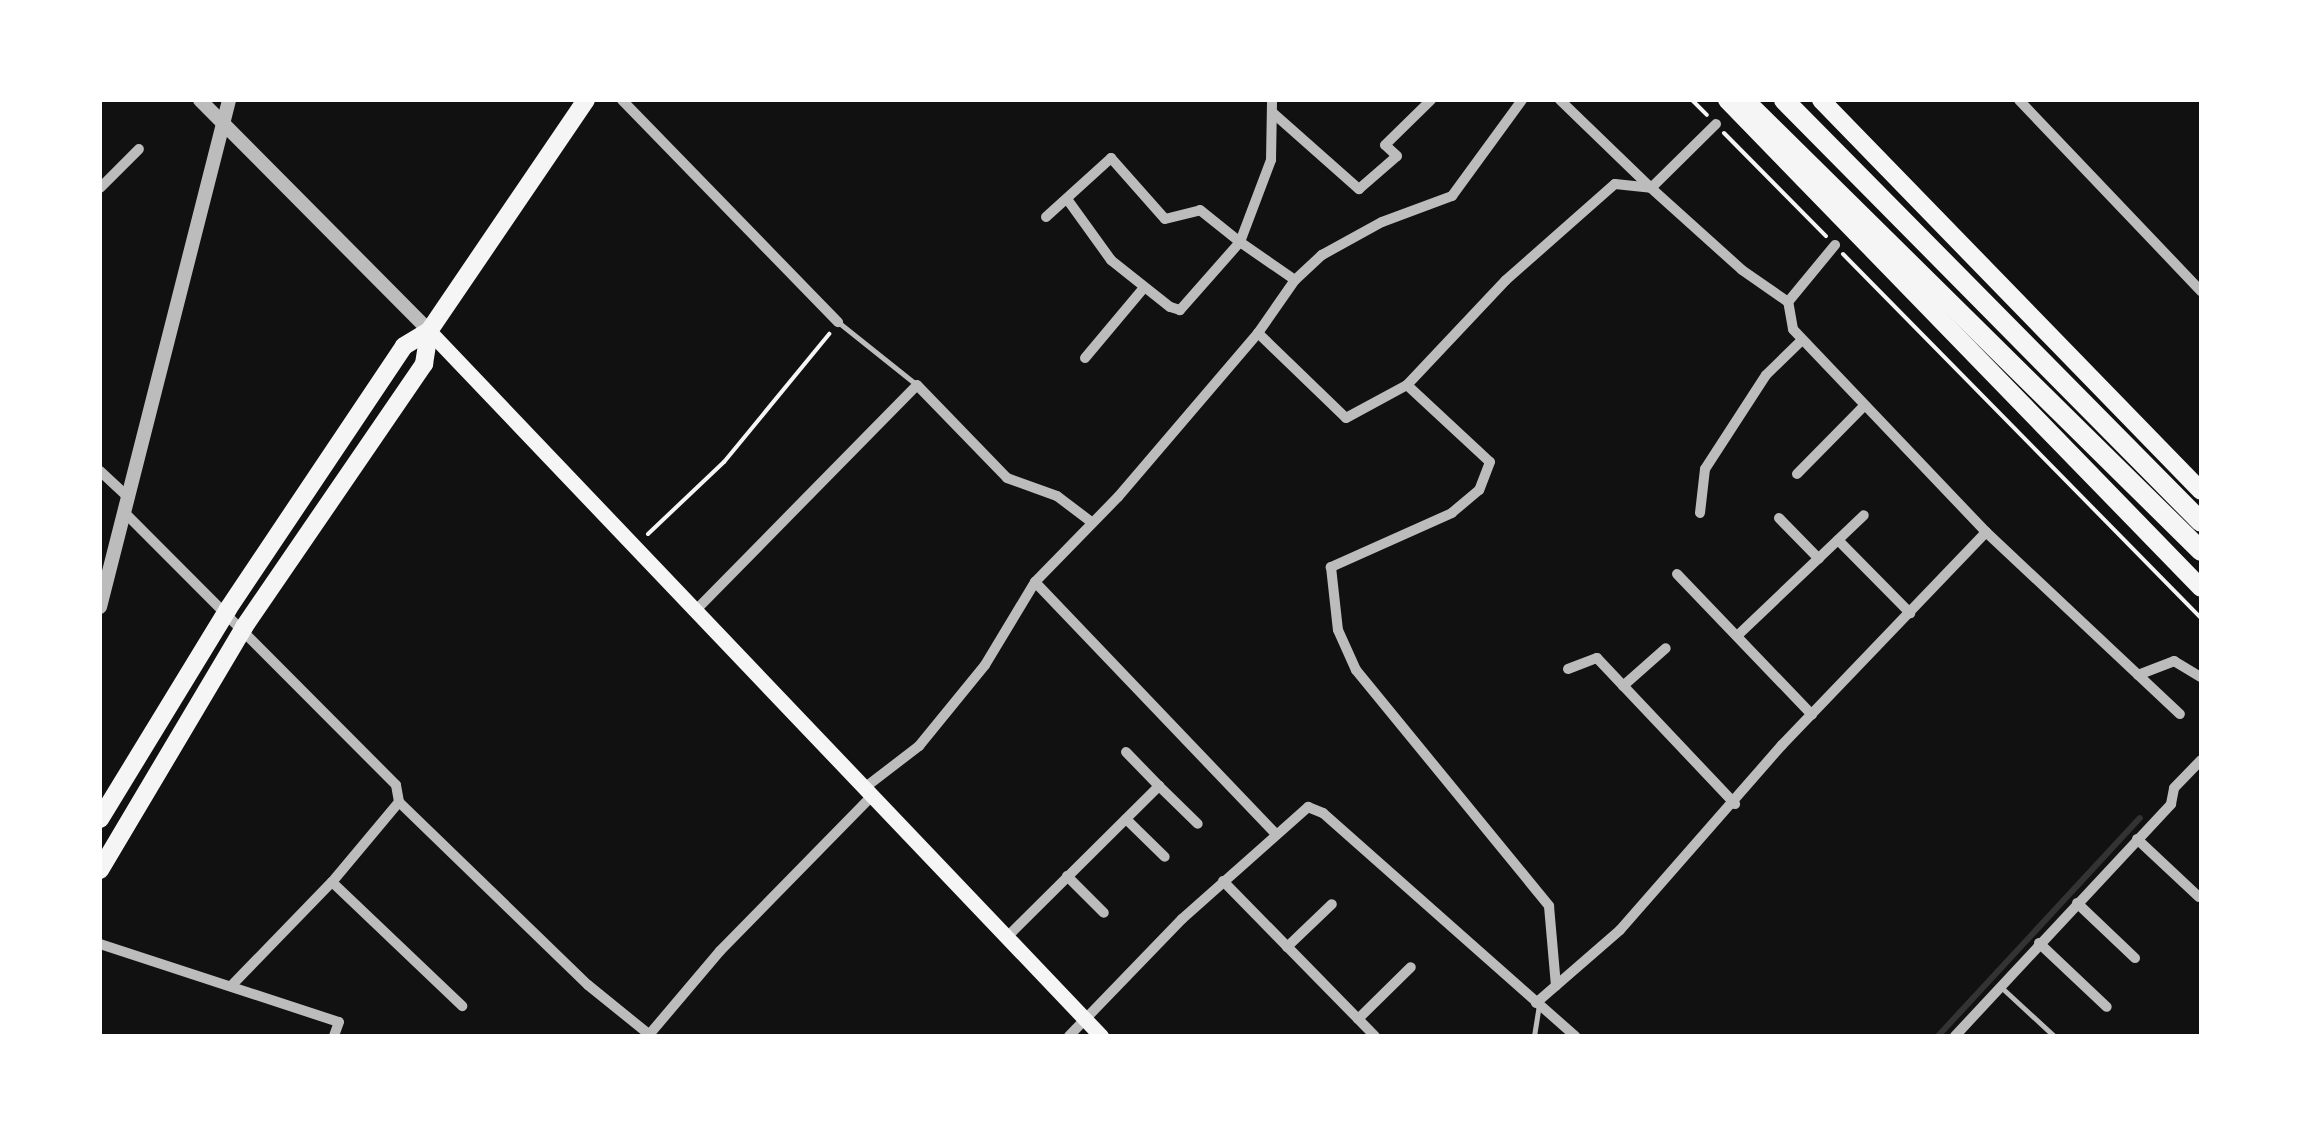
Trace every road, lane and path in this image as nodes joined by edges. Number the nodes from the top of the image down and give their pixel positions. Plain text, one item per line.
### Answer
1 (200, 100) edge
2 (230, 100) edge
3 (586, 100) edge
4 (622, 100) edge
5 (1272, 100) edge
6 (1431, 100) edge
7 (1522, 100) edge
8 (1560, 100) edge
9 (1692, 100) edge
10 (1727, 100) edge
11 (1744, 100) edge
12 (1784, 100) edge
13 (1820, 100) edge
14 (2019, 100) edge
15 (1272, 113) junction
16 (224, 122) junction
17 (1716, 124) junction
18 (139, 149) dead end
19 (100, 188) edge
20 (1651, 188) junction
21 (1067, 199) junction
22 (1046, 217) dead end
23 (1866, 224) junction
24 (1240, 242) junction
25 (1835, 245) junction
26 (1294, 280) junction
27 (1142, 290) junction
28 (2201, 291) edge
29 (1788, 302) junction
30 (838, 322) junction
31 (428, 331) junction
32 (1258, 332) junction
33 (1802, 340) junction
34 (1084, 358) dead end
35 (916, 384) junction
36 (1407, 384) junction
37 (1864, 406) junction
38 (100, 471) edge
39 (1797, 474) dead end
40 (2201, 491) edge
41 (127, 506) junction
42 (1700, 514) dead end
43 (1864, 516) dead end
44 (1780, 518) dead end
45 (1090, 521) junction
46 (2201, 522) edge
47 (1986, 532) junction
48 (1838, 540) junction
49 (633, 548) junction
50 (2201, 551) edge
51 (1819, 559) junction
52 (1677, 574) dead end
53 (1035, 582) junction
54 (2201, 588) edge
55 (100, 607) edge
56 (228, 609) junction
57 (694, 613) junction
58 (1910, 613) junction
59 (2201, 618) edge
60 (244, 626) junction
61 (1737, 636) junction
62 (1666, 648) dead end
63 (1568, 669) dead end
64 (2138, 675) junction
65 (2201, 677) edge
66 (1623, 686) junction
67 (2180, 714) dead end
68 (1812, 715) junction
69 (1126, 752) dead end
70 (2201, 760) edge
71 (1159, 786) junction
72 (867, 793) junction
73 (400, 802) junction
74 (1735, 804) junction
75 (100, 818) edge
76 (1126, 819) junction
77 (1198, 824) dead end
78 (1276, 834) junction
79 (2138, 839) junction
80 (1165, 857) dead end
81 (100, 870) edge
82 (1067, 876) junction
83 (332, 882) junction
84 (1223, 882) junction
85 (2199, 897) edge
86 (2078, 903) junction
87 (1332, 904) dead end
88 (1104, 913) dead end
89 (1006, 938) junction
90 (2040, 943) junction
91 (100, 944) edge
92 (1287, 946) junction
93 (2135, 958) dead end
94 (1411, 966) dead end
95 (232, 984) junction
96 (1556, 986) junction
97 (2000, 986) junction
98 (1538, 1004) junction
99 (462, 1006) dead end
100 (2107, 1006) dead end
101 (1084, 1019) junction
102 (1358, 1019) junction
103 (334, 1036) edge
104 (650, 1036) edge
105 (1069, 1036) edge
106 (1101, 1036) edge
107 (1375, 1036) edge
108 (1534, 1036) edge
109 (1576, 1036) edge
110 (1954, 1036) edge
111 (2054, 1036) edge

1 - 16 street
2 - 16 street
3 - 31 main road
4 - 30 street
5 - 15 street
6 - 15 street
7 - 26 street
8 - 20 street
9 - 17 path
10 - 23 highway
10 - 54 main road
11 - 23 highway
12 - 46 highway
13 - 40 main road
14 - 28 street
15 - 24 street
16 - 31 street
16 - 41 street
17 - 20 street
17 - 25 path
18 - 19 street
20 - 29 street
20 - 36 street
21 - 22 street
21 - 24 street
21 - 27 street
23 - 50 highway
24 - 26 street
24 - 27 street
25 - 29 street
25 - 59 path
26 - 32 street
27 - 34 street
29 - 33 street
30 - 35 lane
30 - 49 path
31 - 49 main road
31 - 56 main road
31 - 60 main road
32 - 36 street
32 - 45 street
33 - 37 street
33 - 42 street
35 - 45 street
35 - 57 street
36 - 96 street
37 - 39 street
37 - 47 street
38 - 41 street
41 - 55 street
41 - 56 street
43 - 48 street
44 - 51 street
45 - 53 street
47 - 58 street
47 - 64 street
48 - 51 street
48 - 58 street
49 - 57 main road
51 - 61 street
52 - 61 street
53 - 72 street
53 - 78 street
56 - 60 street
56 - 75 main road
57 - 72 main road
58 - 68 street
60 - 73 street
60 - 81 main road
61 - 68 street
62 - 66 street
63 - 66 street
64 - 65 street
64 - 67 street
66 - 74 street
68 - 74 street
69 - 71 street
70 - 79 street
71 - 76 street
71 - 77 street
72 - 89 main road
72 - 104 street
73 - 83 street
73 - 104 street
74 - 96 street
76 - 80 street
76 - 82 street
78 - 84 street
78 - 98 street
79 - 85 street
79 - 86 street
82 - 88 street
82 - 89 street
83 - 95 street
83 - 99 street
84 - 92 street
84 - 101 street
86 - 90 street
86 - 93 street
87 - 92 street
89 - 101 main road
90 - 97 street
90 - 100 street
91 - 95 street
92 - 102 street
94 - 102 street
95 - 103 street
96 - 98 street
97 - 110 street
97 - 111 lane
98 - 108 lane
98 - 109 street
101 - 105 street
101 - 106 main road
102 - 107 street

